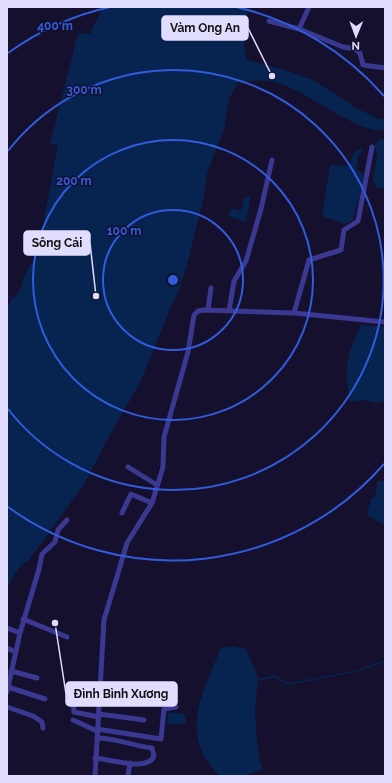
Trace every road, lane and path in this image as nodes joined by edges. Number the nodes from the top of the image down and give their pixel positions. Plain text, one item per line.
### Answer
1 (309, 7) edge
2 (270, 21) dead end
3 (299, 29) junction
4 (385, 68) edge
5 (372, 147) dead end
6 (272, 160) dead end
7 (211, 288) dead end
8 (208, 310) junction
9 (229, 311) junction
10 (294, 313) junction
11 (385, 322) edge
12 (128, 467) dead end
13 (157, 485) junction
14 (152, 503) junction
15 (122, 513) dead end
16 (67, 520) dead end
17 (23, 619) junction
18 (7, 628) edge
19 (20, 633) junction
20 (67, 637) dead end
21 (7, 648) edge
22 (16, 652) junction
23 (11, 671) junction
24 (37, 678) dead end
25 (8, 689) edge
26 (45, 699) dead end
27 (73, 701) dead end
28 (7, 707) edge
29 (176, 707) dead end
30 (99, 715) junction
31 (73, 720) dead end
32 (144, 720) dead end
33 (43, 728) dead end
34 (97, 730) junction
35 (97, 738) junction
36 (95, 758) junction
37 (130, 763) junction
38 (95, 776) edge
39 (128, 776) edge

1 - 3 street
2 - 3 street
3 - 4 street
5 - 10 street
6 - 9 street
7 - 8 street
8 - 9 street
8 - 13 street
9 - 10 street
10 - 11 street
12 - 13 street
13 - 14 street
14 - 15 street
14 - 30 street
16 - 17 street
17 - 19 street
17 - 20 street
18 - 19 street
19 - 22 street
21 - 22 street
22 - 23 street
23 - 24 street
23 - 25 street
25 - 26 street
27 - 30 street
28 - 33 street
29 - 34 street
30 - 32 street
30 - 34 street
31 - 34 street
34 - 35 street
35 - 36 street
35 - 37 street
36 - 37 street
36 - 38 street
37 - 39 street

